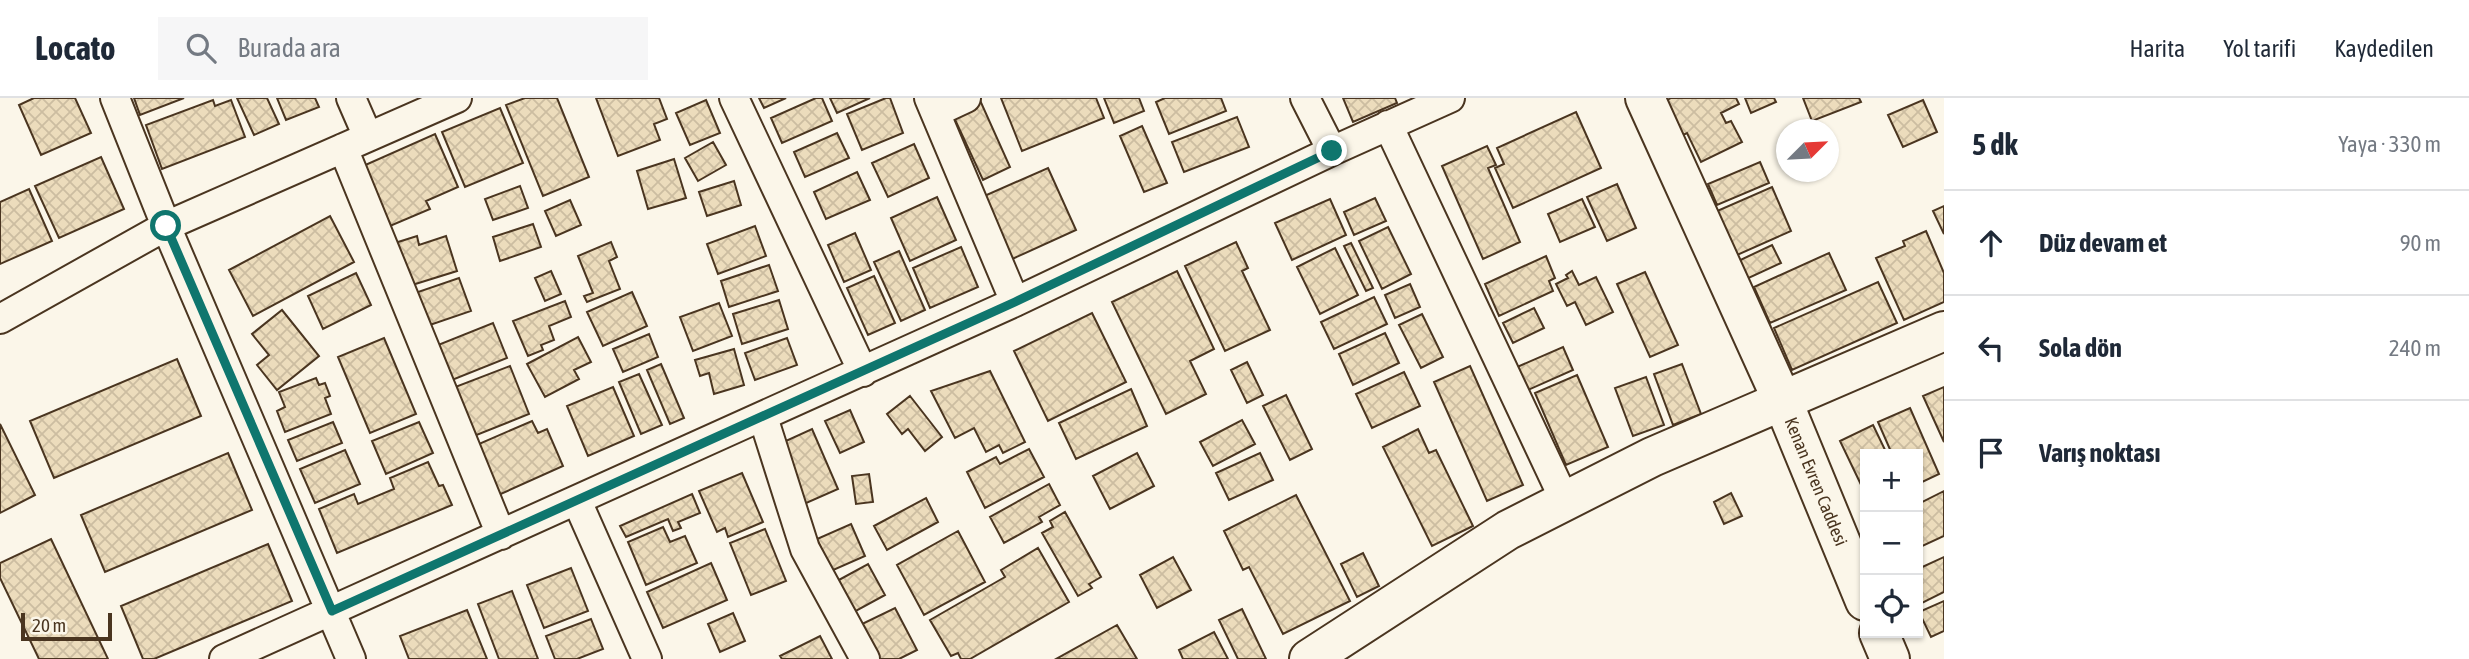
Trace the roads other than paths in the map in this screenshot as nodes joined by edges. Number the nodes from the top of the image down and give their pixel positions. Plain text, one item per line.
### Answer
1 (115, 98) edge
2 (351, 98) edge
3 (457, 98) edge
4 (734, 98) edge
5 (966, 98) edge
6 (1305, 98) edge
7 (1450, 98) edge
8 (1645, 98) edge
9 (932, 105) edge
10 (1388, 125) junction
11 (355, 143) junction
12 (1332, 151) junction
13 (166, 226) junction
14 (1015, 302) junction
15 (0, 319) edge
16 (1944, 331) edge
17 (863, 372) junction
18 (1783, 402) junction
19 (763, 416) junction
20 (577, 501) junction
21 (1565, 501) junction
22 (501, 535) junction
23 (1860, 589) edge
24 (332, 611) junction
25 (1881, 638) edge
26 (225, 659) edge
27 (351, 659) edge
28 (647, 659) edge
29 (865, 659) edge
30 (1309, 659) edge
31 (1890, 659) edge

1 - 13 street
2 - 11 street
3 - 11 street
4 - 17 street
5 - 9 street
6 - 12 street
7 - 10 street
8 - 18 street, Kenan Evren Caddesi
9 - 14 street
10 - 12 street
10 - 21 street
11 - 13 street
11 - 22 street
12 - 14 street
13 - 15 street
13 - 24 street
14 - 17 street
16 - 18 street
17 - 19 street
18 - 21 street
18 - 23 street, Kenan Evren Caddesi
19 - 20 street
19 - 29 street
20 - 22 street
20 - 28 street
21 - 30 street
22 - 24 street
24 - 26 street
24 - 27 street
25 - 31 street

